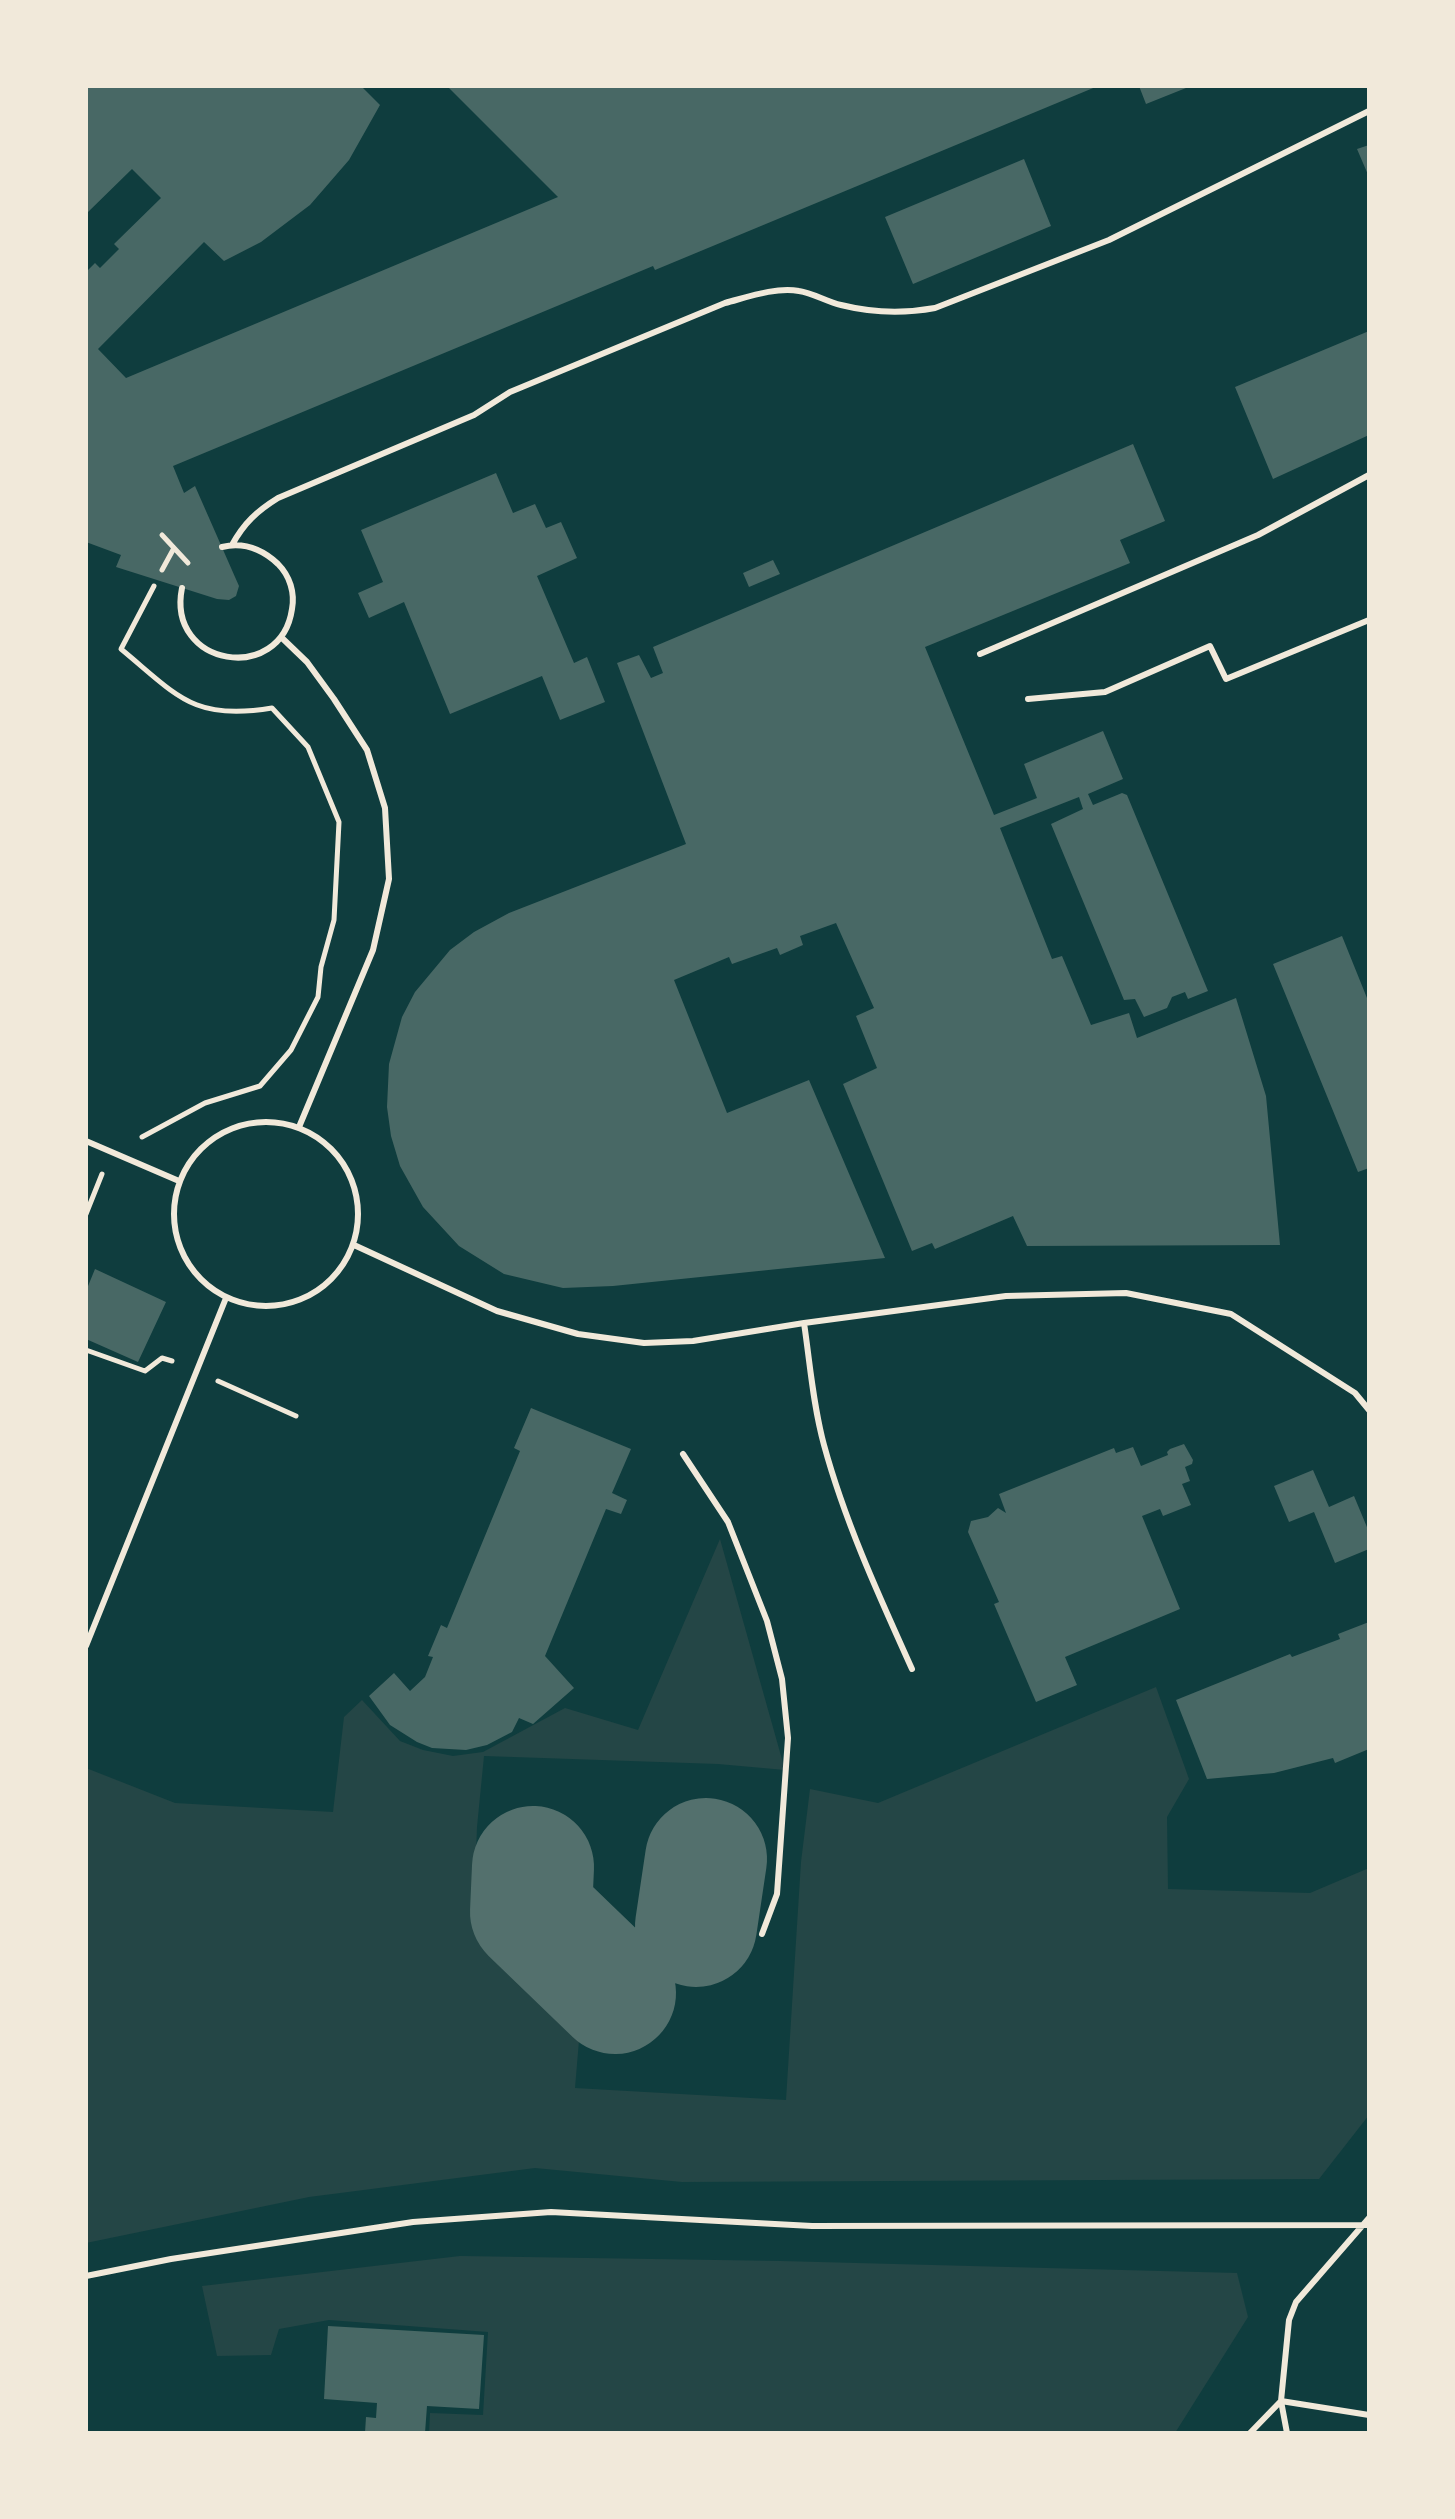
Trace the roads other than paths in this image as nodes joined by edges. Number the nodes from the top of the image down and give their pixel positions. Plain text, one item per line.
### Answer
1 (1369, 111) edge
2 (1369, 475) edge
3 (232, 545) junction
4 (222, 547) dead end
5 (182, 588) dead end
6 (1369, 620) edge
7 (281, 637) junction
8 (980, 654) dead end
9 (1028, 699) dead end
10 (299, 1127) junction
11 (86, 1141) edge
12 (179, 1181) junction
13 (354, 1245) junction
14 (226, 1298) junction
15 (804, 1323) junction
16 (1369, 1410) edge
17 (683, 1454) dead end
18 (86, 1646) edge
19 (912, 1669) dead end
20 (762, 1934) dead end
21 (1368, 2223) edge
22 (86, 2276) edge
23 (1281, 2401) junction
24 (1369, 2415) edge
25 (1250, 2433) edge
26 (1287, 2433) edge

1 - 3 lane
2 - 8 lane
3 - 4 lane
3 - 7 lane
5 - 7 lane
6 - 9 lane
7 - 10 lane
10 - 12 lane
10 - 13 lane
11 - 12 lane
12 - 14 lane
13 - 14 lane
13 - 15 lane
14 - 18 lane
15 - 16 lane
15 - 19 lane
17 - 20 lane
21 - 22 lane
21 - 23 lane
23 - 24 lane
23 - 25 lane
23 - 26 lane

